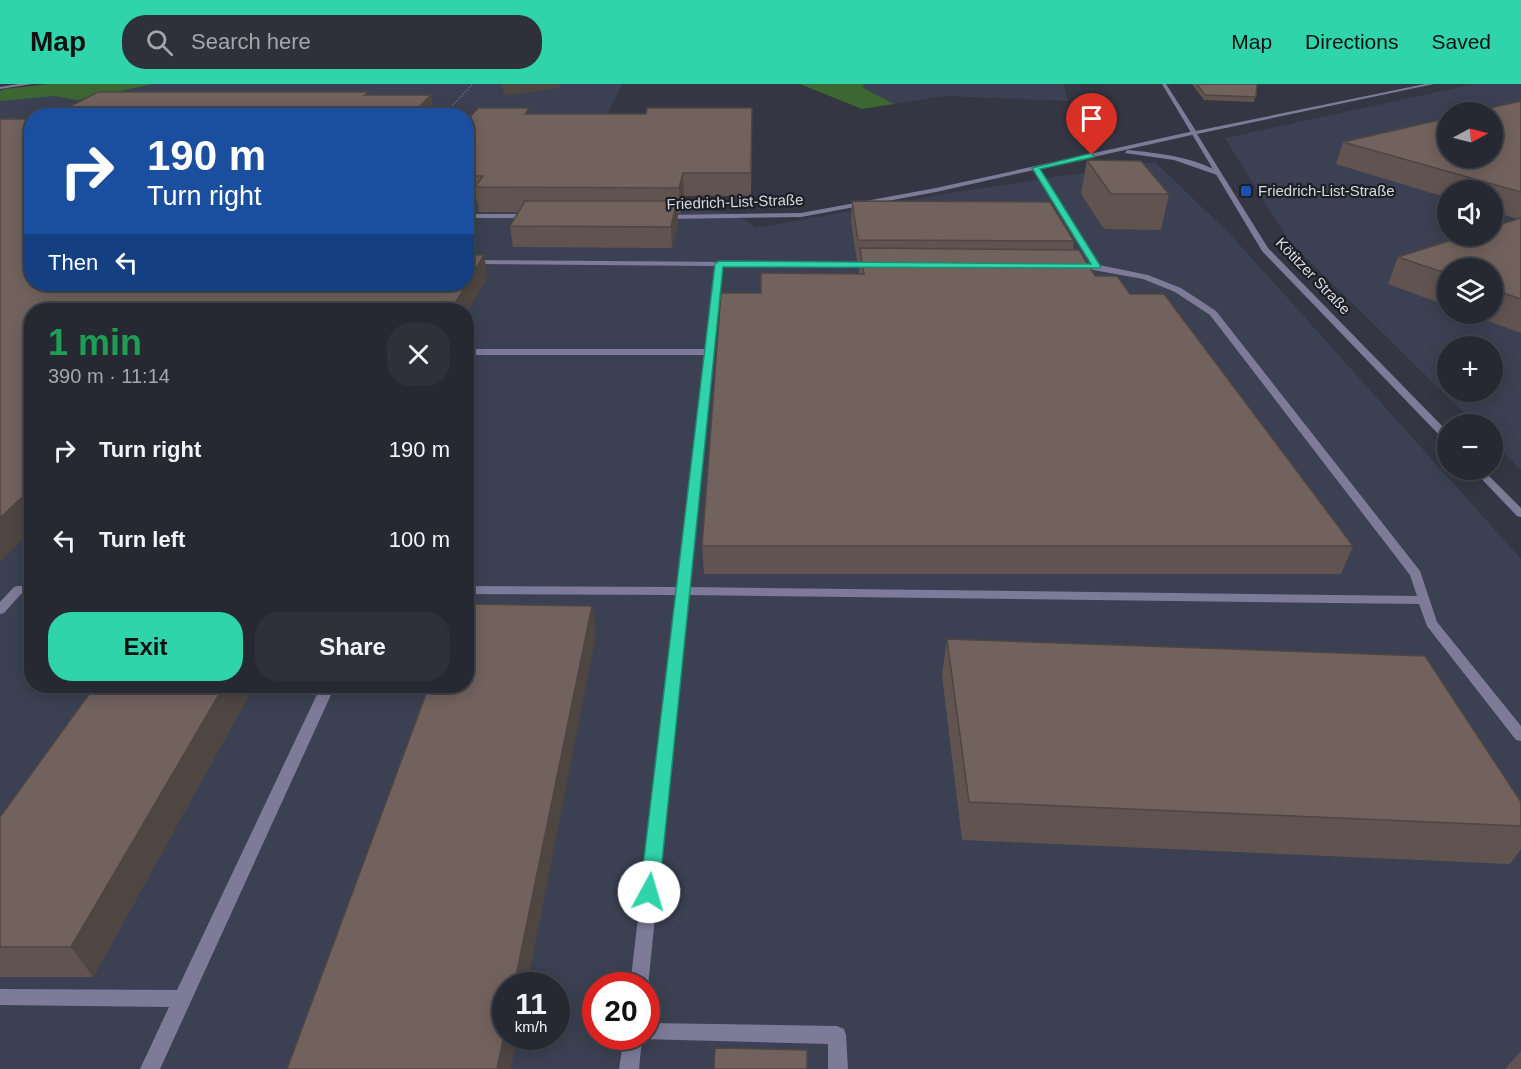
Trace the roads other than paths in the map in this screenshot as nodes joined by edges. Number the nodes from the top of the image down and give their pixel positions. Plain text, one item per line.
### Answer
1 (30, 84) edge
2 (1164, 84) edge
3 (1432, 84) edge
4 (0, 88) edge
5 (1194, 133) junction
6 (1111, 151) junction
7 (1036, 168) junction
8 (1219, 174) junction
9 (474, 216) edge
10 (538, 216) edge
11 (657, 217) edge
12 (474, 262) edge
13 (719, 264) junction
14 (884, 265) edge
15 (1085, 267) edge
16 (1096, 267) junction
17 (474, 352) edge
18 (710, 352) junction
19 (1437, 427) edge
20 (1488, 480) edge
21 (1521, 514) edge
22 (24, 590) edge
23 (474, 590) edge
24 (683, 591) junction
25 (1424, 600) junction
26 (0, 610) edge
27 (325, 693) edge
28 (1521, 736) edge
29 (641, 972) edge
30 (0, 997) edge
31 (183, 999) junction
32 (660, 1032) edge
33 (632, 1050) edge
34 (150, 1069) edge
35 (630, 1069) edge
36 (838, 1069) edge

1 - 4 street
2 - 5 street, Kötitzer Straße
3 - 5 street, Friedrich-List-Straße
5 - 6 street, Friedrich-List-Straße
5 - 8 street, Kötitzer Straße
6 - 7 street, Friedrich-List-Straße
6 - 8 street
7 - 11 street, Friedrich-List-Straße
7 - 16 street
8 - 19 street, Kötitzer Straße
9 - 10 street
12 - 13 street
13 - 14 street
13 - 18 street
15 - 16 street
16 - 25 street
17 - 18 street
18 - 24 street
20 - 21 street
22 - 26 street
23 - 24 street
24 - 25 street
24 - 29 street
25 - 28 street
27 - 31 street
30 - 31 street
31 - 34 street
32 - 36 street
33 - 35 street

